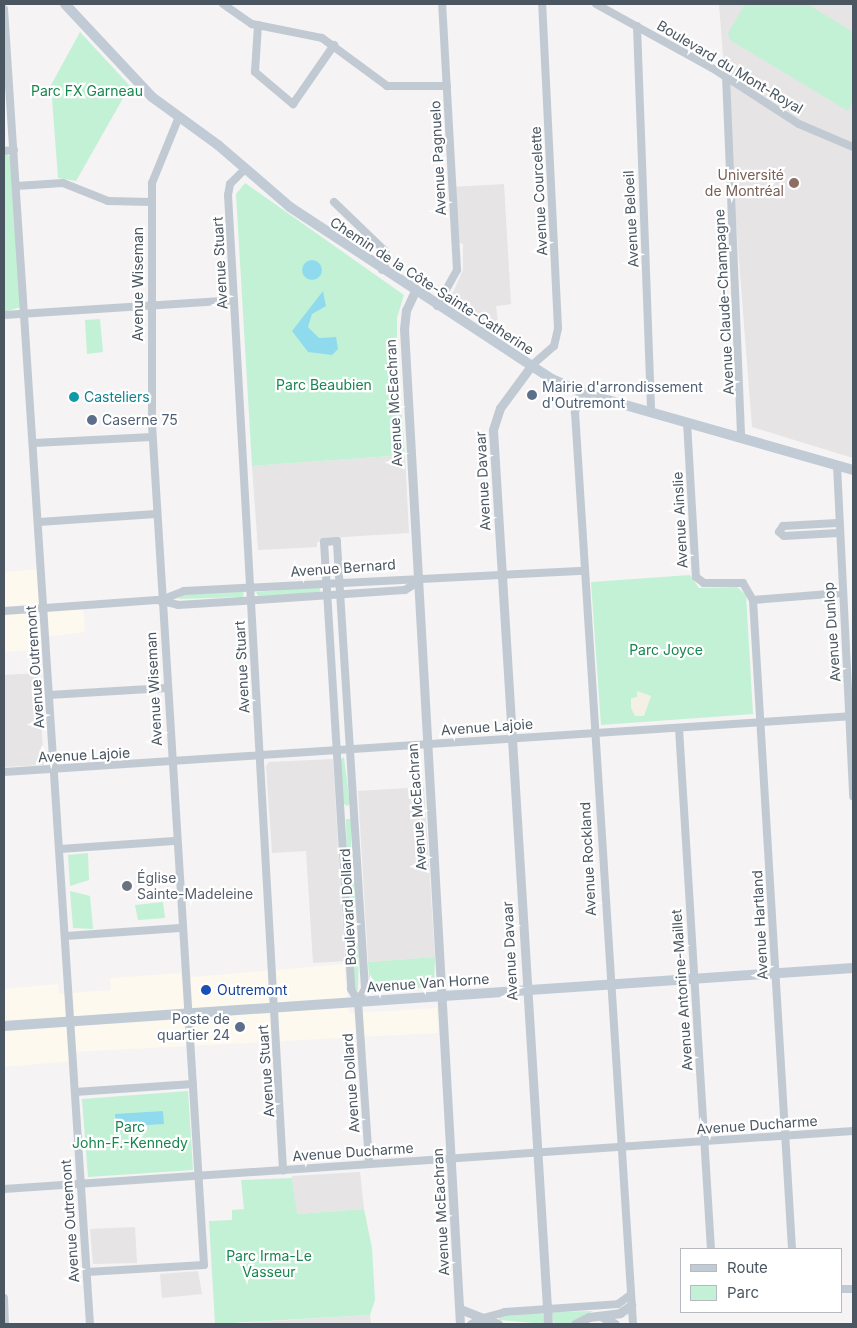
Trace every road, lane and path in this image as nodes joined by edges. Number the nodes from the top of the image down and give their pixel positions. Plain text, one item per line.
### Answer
1 (65, 4) edge
2 (223, 4) edge
3 (442, 4) edge
4 (542, 4) edge
5 (596, 4) edge
6 (4, 9) edge
7 (258, 25) junction
8 (636, 26) junction
9 (334, 45) junction
10 (726, 76) junction
11 (446, 86) junction
12 (179, 117) junction
13 (853, 147) edge
14 (14, 150) junction
15 (4, 151) edge
16 (244, 169) junction
17 (16, 186) junction
18 (151, 202) junction
19 (334, 202) dead end
20 (382, 270) junction
21 (415, 291) junction
22 (234, 300) junction
23 (150, 305) junction
24 (437, 306) junction
25 (25, 314) junction
26 (4, 315) edge
27 (531, 366) junction
28 (583, 393) junction
29 (651, 412) junction
30 (688, 422) junction
31 (152, 436) junction
32 (741, 436) junction
33 (34, 443) junction
34 (837, 465) junction
35 (853, 470) edge
36 (156, 514) junction
37 (38, 522) junction
38 (838, 523) junction
39 (838, 533) junction
40 (585, 571) junction
41 (502, 576) junction
42 (340, 581) junction
43 (327, 582) junction
44 (418, 582) junction
45 (250, 588) junction
46 (842, 593) junction
47 (341, 594) junction
48 (328, 595) junction
49 (161, 600) junction
50 (250, 600) junction
51 (753, 600) junction
52 (44, 608) junction
53 (4, 611) edge
54 (844, 612) junction
55 (853, 612) edge
56 (166, 688) junction
57 (49, 695) junction
58 (851, 716) edge
59 (759, 722) junction
60 (679, 728) junction
61 (595, 732) junction
62 (511, 738) junction
63 (427, 744) junction
64 (350, 750) junction
65 (337, 751) junction
66 (260, 757) junction
67 (170, 764) junction
68 (54, 770) junction
69 (4, 772) edge
70 (853, 797) edge
71 (174, 841) junction
72 (60, 849) junction
73 (180, 928) junction
74 (66, 936) junction
75 (853, 968) edge
76 (775, 973) junction
77 (694, 978) junction
78 (610, 984) junction
79 (526, 990) junction
80 (442, 995) junction
81 (358, 1001) junction
82 (274, 1007) junction
83 (188, 1013) junction
84 (70, 1021) junction
85 (4, 1026) edge
86 (193, 1084) junction
87 (75, 1092) junction
88 (853, 1131) edge
89 (785, 1136) junction
90 (705, 1142) junction
91 (620, 1147) junction
92 (536, 1153) junction
93 (452, 1158) junction
94 (369, 1164) junction
95 (283, 1170) junction
96 (198, 1176) junction
97 (81, 1184) junction
98 (4, 1189) edge
99 (712, 1248) edge
100 (792, 1248) edge
101 (87, 1272) junction
102 (4, 1298) edge
103 (630, 1301) junction
104 (460, 1309) junction
105 (545, 1309) junction
106 (601, 1316) junction
107 (483, 1318) junction
108 (6, 1324) edge
109 (90, 1324) edge
110 (460, 1324) edge
111 (471, 1324) edge
112 (498, 1324) edge
113 (548, 1324) edge
114 (575, 1324) edge
115 (615, 1324) edge
116 (633, 1324) edge

1 - 12 main road, Chemin de la Côte-Sainte-Catherine
2 - 7 street
3 - 11 street, Avenue Pagnuelo
4 - 27 street, Avenue Courcelette
5 - 8 street, Boulevard du Mont-Royal
6 - 14 street, Avenue Outremont
7 - 9 street
7 - 9 street
8 - 10 street, Boulevard du Mont-Royal
8 - 29 street, Avenue Beloeil
9 - 11 street
10 - 13 street, Boulevard du Mont-Royal
10 - 32 street, Avenue Claude-Champagne
11 - 24 street, Avenue Pagnuelo
12 - 16 main road, Chemin de la Côte-Sainte-Catherine
12 - 18 street, Avenue Wiseman
14 - 15 street
14 - 17 street, Avenue Outremont
16 - 20 main road, Chemin de la Côte-Sainte-Catherine
16 - 22 street, Avenue Stuart
17 - 18 street
17 - 25 street, Avenue Outremont
18 - 23 street, Avenue Wiseman
19 - 20 street
20 - 21 main road, Chemin de la Côte-Sainte-Catherine
21 - 24 main road, Chemin de la Côte-Sainte-Catherine
21 - 44 street, Avenue McEachran
22 - 23 street
22 - 45 street, Avenue Stuart
23 - 25 street
23 - 31 street, Avenue Wiseman
24 - 27 main road, Chemin de la Côte-Sainte-Catherine
25 - 26 street
25 - 33 street, Avenue Outremont
27 - 28 main road, Chemin de la Côte-Sainte-Catherine
27 - 41 street, Avenue Davaar
28 - 29 main road, Chemin de la Côte-Sainte-Catherine
28 - 40 street, Avenue Rockland
29 - 30 main road, Chemin de la Côte-Sainte-Catherine
30 - 32 main road, Chemin de la Côte-Sainte-Catherine
30 - 51 street, Avenue Ainslie
31 - 33 street
31 - 36 street, Avenue Wiseman
32 - 34 main road, Chemin de la Côte-Sainte-Catherine
33 - 37 street, Avenue Outremont
34 - 35 main road, Chemin de la Côte-Sainte-Catherine
34 - 38 street, Avenue Dunlop
36 - 37 street
36 - 49 street, Avenue Wiseman
37 - 52 street, Avenue Outremont
38 - 39 street, Avenue Dunlop
38 - 39 street
39 - 46 street, Avenue Dunlop
40 - 41 street
40 - 61 street, Avenue Rockland
41 - 44 street
41 - 62 street, Avenue Davaar
42 - 43 street, Avenue Bernard
42 - 43 street, Boulevard Dollard
42 - 44 street, Avenue Bernard
42 - 47 street, Boulevard Dollard
43 - 45 street, Avenue Bernard
43 - 48 street, Boulevard Dollard
44 - 47 street, Avenue Bernard
44 - 63 street, Avenue McEachran
45 - 49 street, Avenue Bernard
45 - 50 street, Avenue Stuart
46 - 51 street
46 - 54 street, Avenue Dunlop
47 - 48 street, Avenue Bernard
47 - 64 street, Boulevard Dollard
48 - 50 street, Avenue Bernard
48 - 65 street, Boulevard Dollard
49 - 50 street, Avenue Bernard
49 - 52 street, Avenue Bernard
49 - 56 street, Avenue Wiseman
50 - 66 street, Avenue Stuart
51 - 59 street, Avenue Hartland
52 - 53 street, Avenue Bernard
52 - 57 street, Avenue Outremont
54 - 55 street
54 - 58 street, Avenue Dunlop
56 - 57 street
56 - 67 street, Avenue Wiseman
57 - 68 street, Avenue Outremont
58 - 59 street, Avenue Lajoie
58 - 70 street, Avenue Dunlop
59 - 60 street, Avenue Lajoie
59 - 76 street, Avenue Hartland
60 - 61 street, Avenue Lajoie
60 - 77 street, Avenue Antonine-Maillet
61 - 62 street, Avenue Lajoie
61 - 78 street, Avenue Rockland
62 - 63 street, Avenue Lajoie
62 - 79 street, Avenue Davaar
63 - 64 street, Avenue Lajoie
63 - 80 street, Avenue McEachran
64 - 65 street, Avenue Lajoie
64 - 81 street, Boulevard Dollard
65 - 66 street, Avenue Lajoie
65 - 81 street, Boulevard Dollard
66 - 67 street, Avenue Lajoie
66 - 82 street, Avenue Stuart
67 - 68 street, Avenue Lajoie
67 - 71 street, Avenue Wiseman
68 - 69 street, Avenue Lajoie
68 - 72 street, Avenue Outremont
71 - 72 street
71 - 73 street, Avenue Wiseman
72 - 74 street, Avenue Outremont
73 - 74 street
73 - 83 street, Avenue Wiseman
74 - 84 street, Avenue Outremont
75 - 76 main road, Avenue Van Horne
76 - 77 main road, Avenue Van Horne
76 - 89 street, Avenue Hartland
77 - 78 main road, Avenue Van Horne
77 - 90 street, Avenue Antonine-Maillet
78 - 79 main road, Avenue Van Horne
78 - 91 street, Avenue Rockland
79 - 80 main road, Avenue Van Horne
79 - 92 street, Avenue Davaar
80 - 81 main road, Avenue Van Horne
80 - 93 street, Avenue McEachran
81 - 82 main road, Avenue Van Horne
81 - 94 street, Avenue Dollard
82 - 83 main road, Avenue Van Horne
82 - 95 street, Avenue Stuart
83 - 84 main road, Avenue Van Horne
83 - 86 street, Avenue Wiseman
84 - 85 main road, Avenue Van Horne
84 - 87 street, Avenue Outremont
86 - 87 street
86 - 96 street, Avenue Wiseman
87 - 97 street, Avenue Outremont
88 - 89 street, Avenue Ducharme
89 - 90 street, Avenue Ducharme
89 - 100 street, Avenue Hartland
90 - 91 street, Avenue Ducharme
90 - 99 street, Avenue Antonine-Maillet
91 - 92 street, Avenue Ducharme
91 - 103 street, Avenue Rockland
92 - 93 street, Avenue Ducharme
92 - 105 street, Avenue Davaar
93 - 94 street, Avenue Ducharme
93 - 104 street, Avenue McEachran
94 - 95 street, Avenue Ducharme
95 - 96 street, Avenue Ducharme
96 - 97 street, Avenue Ducharme
96 - 101 street, Avenue Wiseman
97 - 98 street, Avenue Ducharme
97 - 101 street, Avenue Outremont
101 - 109 street, Avenue Outremont
102 - 108 street
103 - 105 street
103 - 106 street
103 - 116 street, Avenue Rockland
104 - 107 street
104 - 110 street, Avenue McEachran
105 - 107 street
105 - 113 street, Avenue Davaar
106 - 114 street
106 - 115 street
107 - 111 street
107 - 112 street

